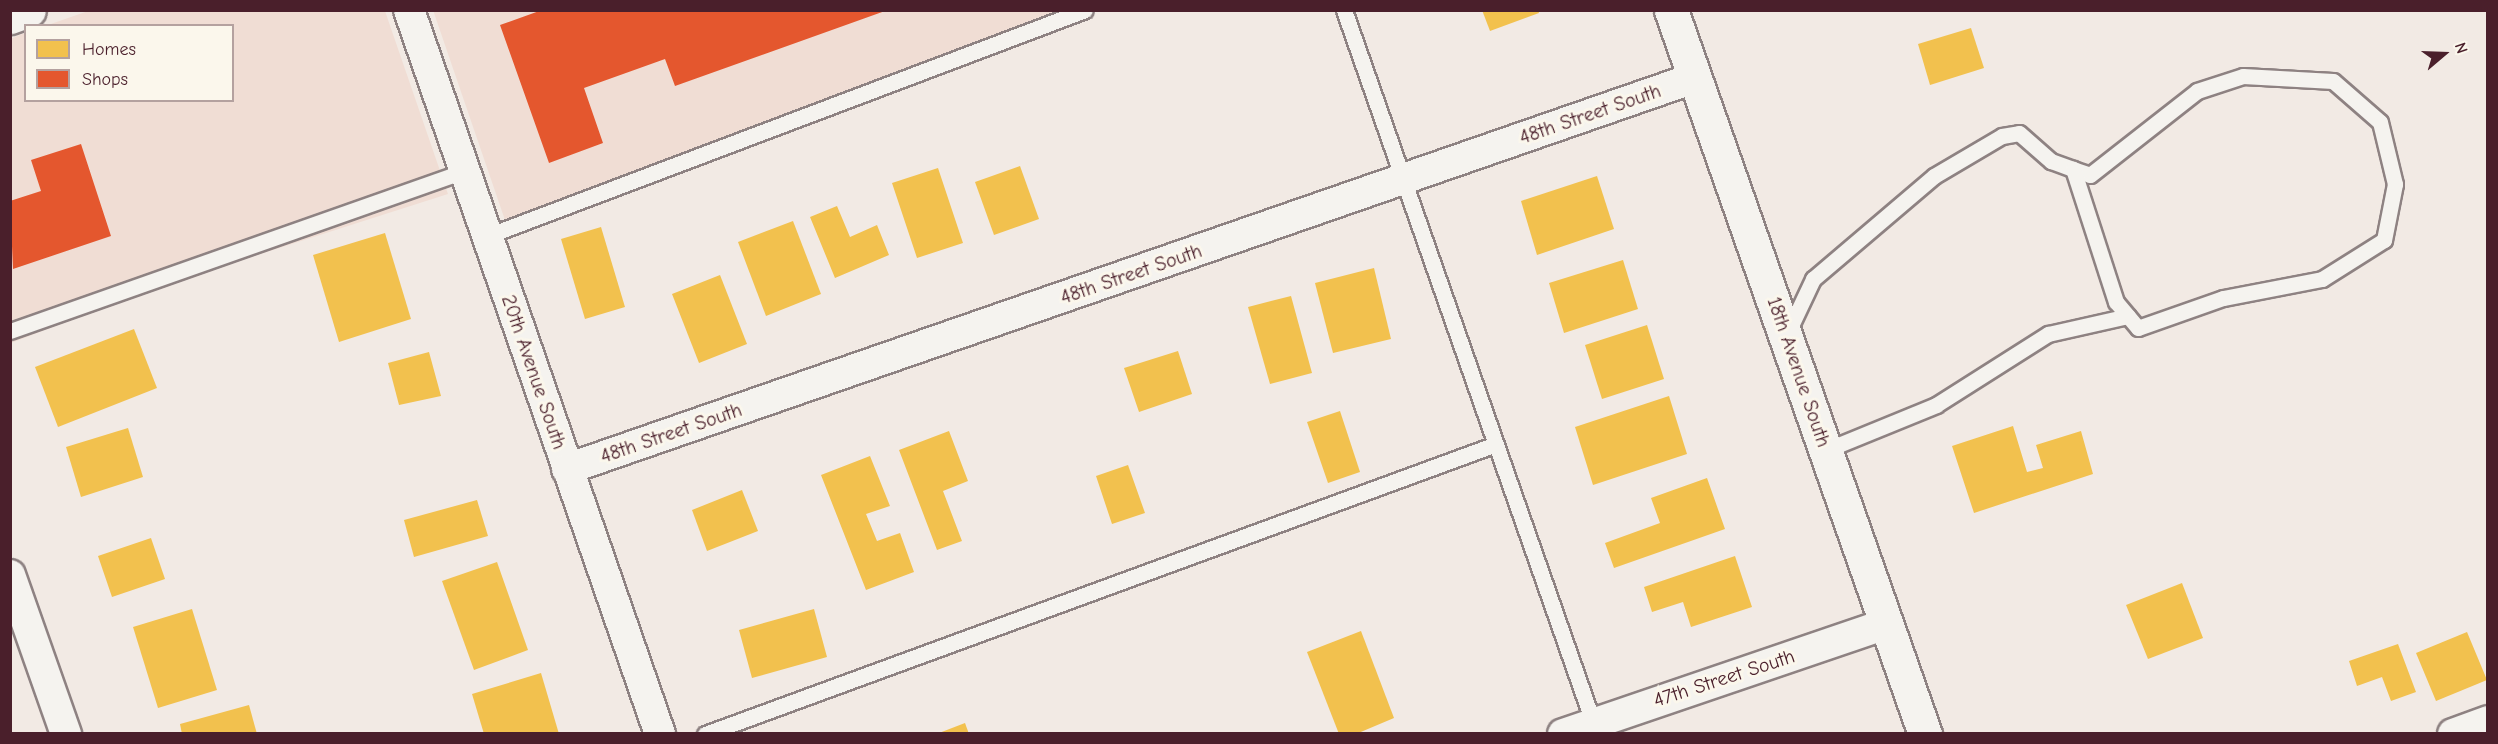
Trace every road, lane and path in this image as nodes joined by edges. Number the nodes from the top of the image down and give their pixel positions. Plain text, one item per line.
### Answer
1 (29, 10) edge
2 (409, 10) edge
3 (1084, 10) edge
4 (1344, 10) edge
5 (1671, 10) edge
6 (10, 17) edge
7 (1694, 78) junction
8 (2073, 169) junction
9 (464, 171) junction
10 (1402, 179) junction
11 (487, 236) junction
12 (2128, 316) junction
13 (10, 331) edge
14 (1786, 334) junction
15 (1496, 444) junction
16 (1826, 450) junction
17 (567, 469) junction
18 (10, 575) edge
19 (1886, 624) junction
20 (2487, 721) edge
21 (1578, 729) edge
22 (66, 734) edge
23 (660, 734) edge
24 (705, 734) edge
25 (1925, 734) edge
26 (2453, 734) edge

1 - 6 street
2 - 9 street, 20th Avenue South
3 - 11 lane
4 - 10 lane
5 - 7 street, 18th Avenue South
7 - 10 street, 48th Street South
7 - 14 street, 18th Avenue South
8 - 12 lane
8 - 12 lane
8 - 14 lane
9 - 11 street, 20th Avenue South
9 - 13 lane
10 - 15 lane
10 - 17 street, 48th Street South
11 - 17 street, 20th Avenue South
12 - 16 lane
14 - 16 street, 18th Avenue South
15 - 21 lane
15 - 24 lane
16 - 19 street, 18th Avenue South
17 - 23 street, 20th Avenue South
18 - 22 street
19 - 21 street, 47th Street South
19 - 25 street, 18th Avenue South
20 - 26 street

